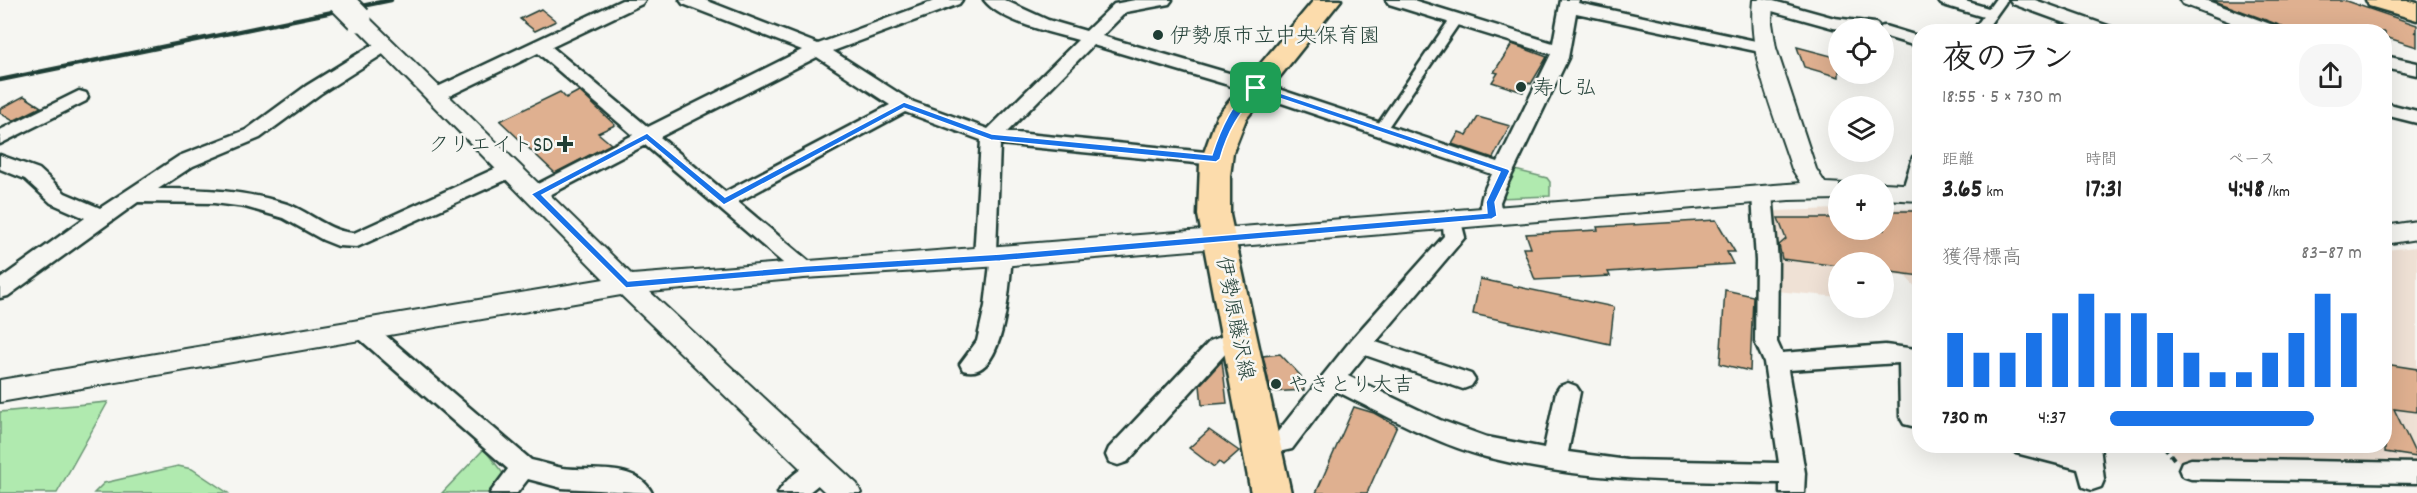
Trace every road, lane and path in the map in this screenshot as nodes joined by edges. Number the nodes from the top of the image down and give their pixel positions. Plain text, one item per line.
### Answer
1 (340, 0) edge
2 (636, 0) edge
3 (690, 0) edge
4 (953, 0) edge
5 (993, 0) edge
6 (1163, 0) edge
7 (1328, 0) edge
8 (1395, 0) edge
9 (1944, 0) edge
10 (2001, 0) edge
11 (2019, 0) edge
12 (2189, 0) edge
13 (2379, 0) edge
14 (1760, 1) edge
15 (1570, 3) edge
16 (1118, 4) edge
17 (2417, 12) edge
18 (1991, 14) junction
19 (1456, 19) junction
20 (1828, 21) edge
21 (1984, 24) edge
22 (2086, 24) edge
23 (2232, 24) edge
24 (1894, 34) edge
25 (1090, 39) junction
26 (1912, 40) edge
27 (385, 45) junction
28 (540, 46) junction
29 (1765, 48) junction
30 (821, 51) junction
31 (1560, 51) junction
32 (2392, 64) edge
33 (2417, 69) edge
34 (1256, 88) junction
35 (436, 95) junction
36 (79, 97) dead end
37 (904, 105) junction
38 (2392, 112) edge
39 (2417, 117) edge
40 (1380, 130) junction
41 (647, 136) junction
42 (991, 137) junction
43 (0, 138) edge
44 (1216, 159) junction
45 (0, 162) edge
46 (510, 170) junction
47 (1505, 171) junction
48 (1828, 190) edge
49 (1894, 192) edge
50 (1912, 193) edge
51 (535, 194) junction
52 (1762, 194) junction
53 (135, 195) junction
54 (724, 201) junction
55 (1492, 216) junction
56 (100, 217) junction
57 (1452, 219) junction
58 (2417, 230) edge
59 (2392, 234) edge
60 (1220, 238) junction
61 (993, 258) junction
62 (804, 269) junction
63 (626, 285) junction
64 (0, 290) edge
65 (362, 328) junction
66 (1240, 338) junction
67 (1360, 345) junction
68 (1912, 352) edge
69 (1912, 359) edge
70 (1775, 362) junction
71 (971, 364) dead end
72 (1332, 379) junction
73 (1463, 381) dead end
74 (0, 391) edge
75 (1568, 392) dead end
76 (1912, 417) edge
77 (1261, 447) junction
78 (2053, 453) edge
79 (1118, 454) dead end
80 (1554, 459) junction
81 (2090, 462) edge
82 (523, 468) junction
83 (820, 469) junction
84 (2191, 469) dead end
85 (2417, 473) edge
86 (1792, 483) edge
87 (501, 493) edge
88 (640, 493) edge
89 (790, 493) edge
90 (846, 493) edge
91 (1271, 493) edge

1 - 27 street, bridge
2 - 28 street
3 - 30 street
4 - 30 street
5 - 25 street
6 - 16 street
7 - 34 main road, 伊勢原藤沢線
8 - 19 street
9 - 18 lane
10 - 18 lane
11 - 22 street
12 - 23 street
13 - 17 main road
14 - 20 lane
14 - 29 street
15 - 29 street
15 - 31 street
16 - 25 street
18 - 21 lane
19 - 31 street
19 - 40 lane
24 - 26 lane
25 - 34 street
25 - 42 street
27 - 35 street
27 - 53 street
28 - 35 street
28 - 41 street
29 - 48 street
30 - 37 street
30 - 41 street
31 - 47 street
32 - 33 street
34 - 40 street
34 - 44 main road, 伊勢原藤沢線
35 - 46 street
36 - 43 street
37 - 42 street
37 - 54 street
38 - 39 street
40 - 47 street
41 - 51 street
41 - 54 street
42 - 44 street
42 - 61 street
44 - 60 main road, 伊勢原藤沢線
45 - 56 street
46 - 51 street
46 - 53 street
47 - 55 street
48 - 52 street
49 - 50 street
51 - 63 street
52 - 55 street
52 - 70 street
53 - 56 street
54 - 62 street
55 - 57 street
56 - 64 street
57 - 60 street
57 - 67 street
58 - 59 street
60 - 61 street
60 - 66 main road, 伊勢原藤沢線
61 - 62 street
61 - 71 street
62 - 63 street
63 - 65 street
63 - 83 street
65 - 74 street
65 - 82 street
66 - 77 main road, 伊勢原藤沢線
66 - 79 street
67 - 72 street
67 - 73 street
68 - 70 street
69 - 76 street
70 - 86 street
72 - 77 street
72 - 80 street
75 - 80 street
77 - 91 main road, 伊勢原藤沢線
78 - 81 street
80 - 86 street
82 - 87 street
82 - 88 street
83 - 89 street
83 - 90 street
84 - 85 street

